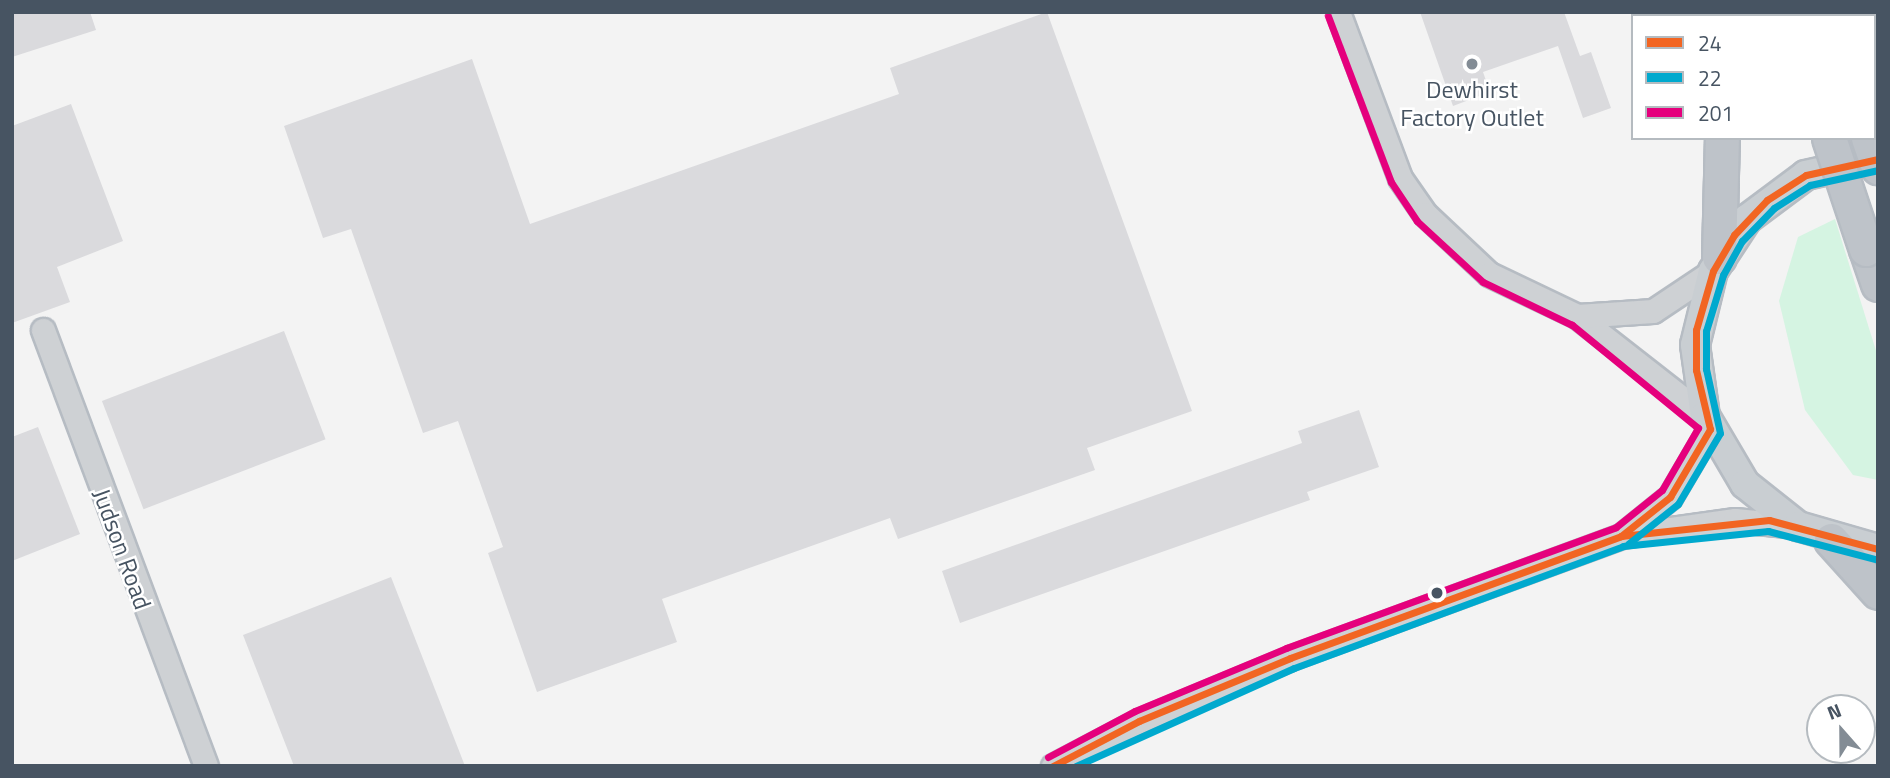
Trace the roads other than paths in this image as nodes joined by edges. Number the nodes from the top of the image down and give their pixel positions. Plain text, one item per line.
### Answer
1 (1338, 12) edge
2 (1722, 140) edge
3 (1830, 140) edge
4 (1869, 140) edge
5 (1878, 159) edge
6 (1878, 167) edge
7 (1716, 264) junction
8 (1878, 284) edge
9 (1577, 316) junction
10 (43, 330) dead end
11 (1708, 422) junction
12 (1798, 526) junction
13 (1621, 536) junction
14 (1831, 540) junction
15 (1878, 549) edge
16 (1878, 592) edge
17 (206, 766) edge
18 (1053, 766) edge

1 - 9 street
2 - 7 highway
3 - 8 highway, bridge
4 - 6 highway, bridge
5 - 7 main road
7 - 9 street
7 - 11 main road
9 - 11 street
10 - 17 street, Judson Road
11 - 12 main road
11 - 13 street
12 - 13 street
12 - 14 main road
13 - 18 street
14 - 15 main road
14 - 16 highway

